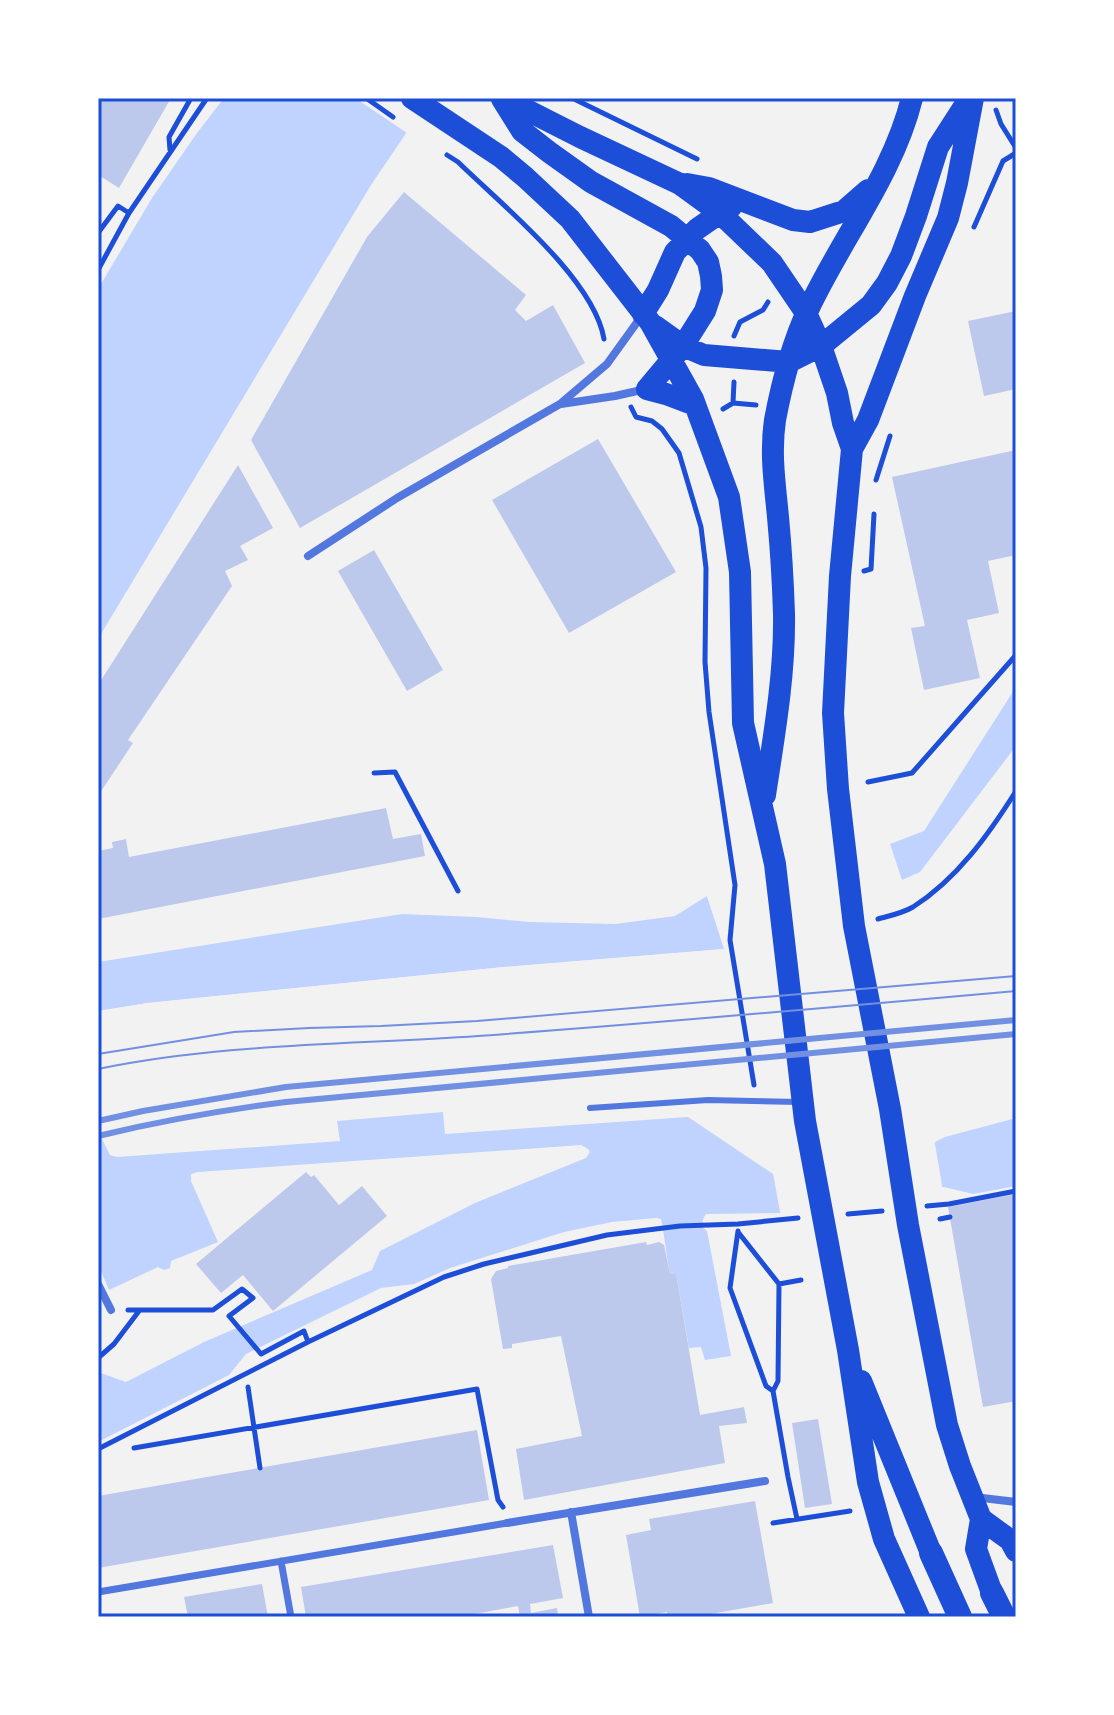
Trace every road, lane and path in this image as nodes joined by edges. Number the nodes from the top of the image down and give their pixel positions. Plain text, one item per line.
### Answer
1 (191, 98) edge
2 (207, 98) edge
3 (366, 98) edge
4 (502, 98) edge
5 (572, 98) edge
6 (912, 98) edge
7 (971, 98) edge
8 (992, 98) edge
9 (418, 102) edge
10 (399, 121) dead end
11 (1016, 150) edge
12 (170, 151) junction
13 (446, 154) dead end
14 (689, 155) dead end
15 (881, 178) junction
16 (680, 184) junction
17 (743, 202) junction
18 (129, 213) junction
19 (720, 213) junction
20 (973, 230) dead end
21 (98, 233) edge
22 (688, 240) junction
23 (559, 241) dead end
24 (549, 250) junction
25 (98, 270) edge
26 (768, 303) dead end
27 (806, 313) junction
28 (647, 318) junction
29 (609, 345) dead end
30 (821, 346) junction
31 (732, 348) junction
32 (678, 361) junction
33 (789, 362) junction
34 (734, 385) dead end
35 (647, 389) junction
36 (733, 403) junction
37 (560, 404) junction
38 (695, 405) junction
39 (759, 406) dead end
40 (721, 410) dead end
41 (636, 417) dead end
42 (893, 426) dead end
43 (681, 432) dead end
44 (669, 438) junction
45 (852, 449) junction
46 (876, 482) dead end
47 (874, 511) dead end
48 (308, 556) dead end
49 (871, 569) dead end
50 (1016, 655) edge
51 (374, 773) dead end
52 (868, 782) dead end
53 (1016, 791) edge
54 (762, 808) junction
55 (458, 891) dead end
56 (854, 926) junction
57 (763, 1101) junction
58 (590, 1108) dead end
59 (804, 1112) junction
60 (950, 1217) dead end
61 (940, 1219) dead end
62 (738, 1232) junction
63 (801, 1280) dead end
64 (98, 1284) edge
65 (779, 1284) junction
66 (111, 1310) joint
67 (139, 1310) junction
68 (308, 1342) junction
69 (848, 1350) junction
70 (98, 1358) edge
71 (248, 1387) dead end
72 (773, 1391) junction
73 (254, 1427) junction
74 (134, 1448) dead end
75 (98, 1449) edge
76 (260, 1468) dead end
77 (765, 1481) dead end
78 (973, 1497) junction
79 (1016, 1502) edge
80 (504, 1508) dead end
81 (850, 1511) dead end
82 (571, 1512) junction
83 (797, 1519) junction
84 (981, 1519) junction
85 (507, 1523) joint
86 (773, 1523) dead end
87 (1016, 1551) edge
88 (931, 1553) joint
89 (281, 1561) junction
90 (98, 1592) edge
91 (992, 1593) joint
92 (291, 1617) edge
93 (589, 1617) edge
94 (919, 1617) edge
95 (960, 1617) edge
96 (1004, 1617) edge

1 - 12 path
2 - 12 path
3 - 10 path
4 - 16 highway
4 - 22 highway
5 - 14 path
6 - 15 highway
7 - 30 highway
7 - 45 highway
8 - 11 path
9 - 28 highway
11 - 20 path
12 - 18 path
13 - 24 path
15 - 17 highway
15 - 27 highway
16 - 17 highway
16 - 19 highway
17 - 19 highway
18 - 21 path
18 - 25 path
19 - 22 highway
19 - 27 highway
22 - 28 highway
22 - 32 highway
23 - 24 path
24 - 29 path
26 - 31 path
27 - 30 highway
27 - 33 highway
28 - 32 highway
28 - 37 street
30 - 33 highway
30 - 45 highway
31 - 32 highway
31 - 33 highway
32 - 35 highway
32 - 38 highway
33 - 54 highway
34 - 36 path
35 - 37 street
35 - 38 highway
36 - 39 path
36 - 40 path
37 - 48 street
38 - 54 highway
41 - 44 path
42 - 46 path
43 - 44 path
44 - 57 path
45 - 56 highway
47 - 49 path
50 - 52 path
51 - 55 path
53 - 56 path
54 - 59 highway
56 - 78 highway
57 - 58 lane
57 - 59 lane
59 - 69 highway
60 - 61 path
62 - 65 path
62 - 68 path
62 - 72 path
63 - 65 path
64 - 66 street
65 - 72 path
66 - 67 path
67 - 68 path
67 - 70 path
68 - 75 path
69 - 88 highway
69 - 94 highway
71 - 73 path
72 - 83 path
73 - 74 path
73 - 76 path
73 - 80 path
77 - 82 street
78 - 79 street
78 - 84 highway
81 - 83 path
82 - 85 street
82 - 93 street
83 - 86 path
84 - 87 highway
84 - 91 highway
85 - 89 street
88 - 95 highway
89 - 90 street
89 - 92 street
91 - 96 highway

